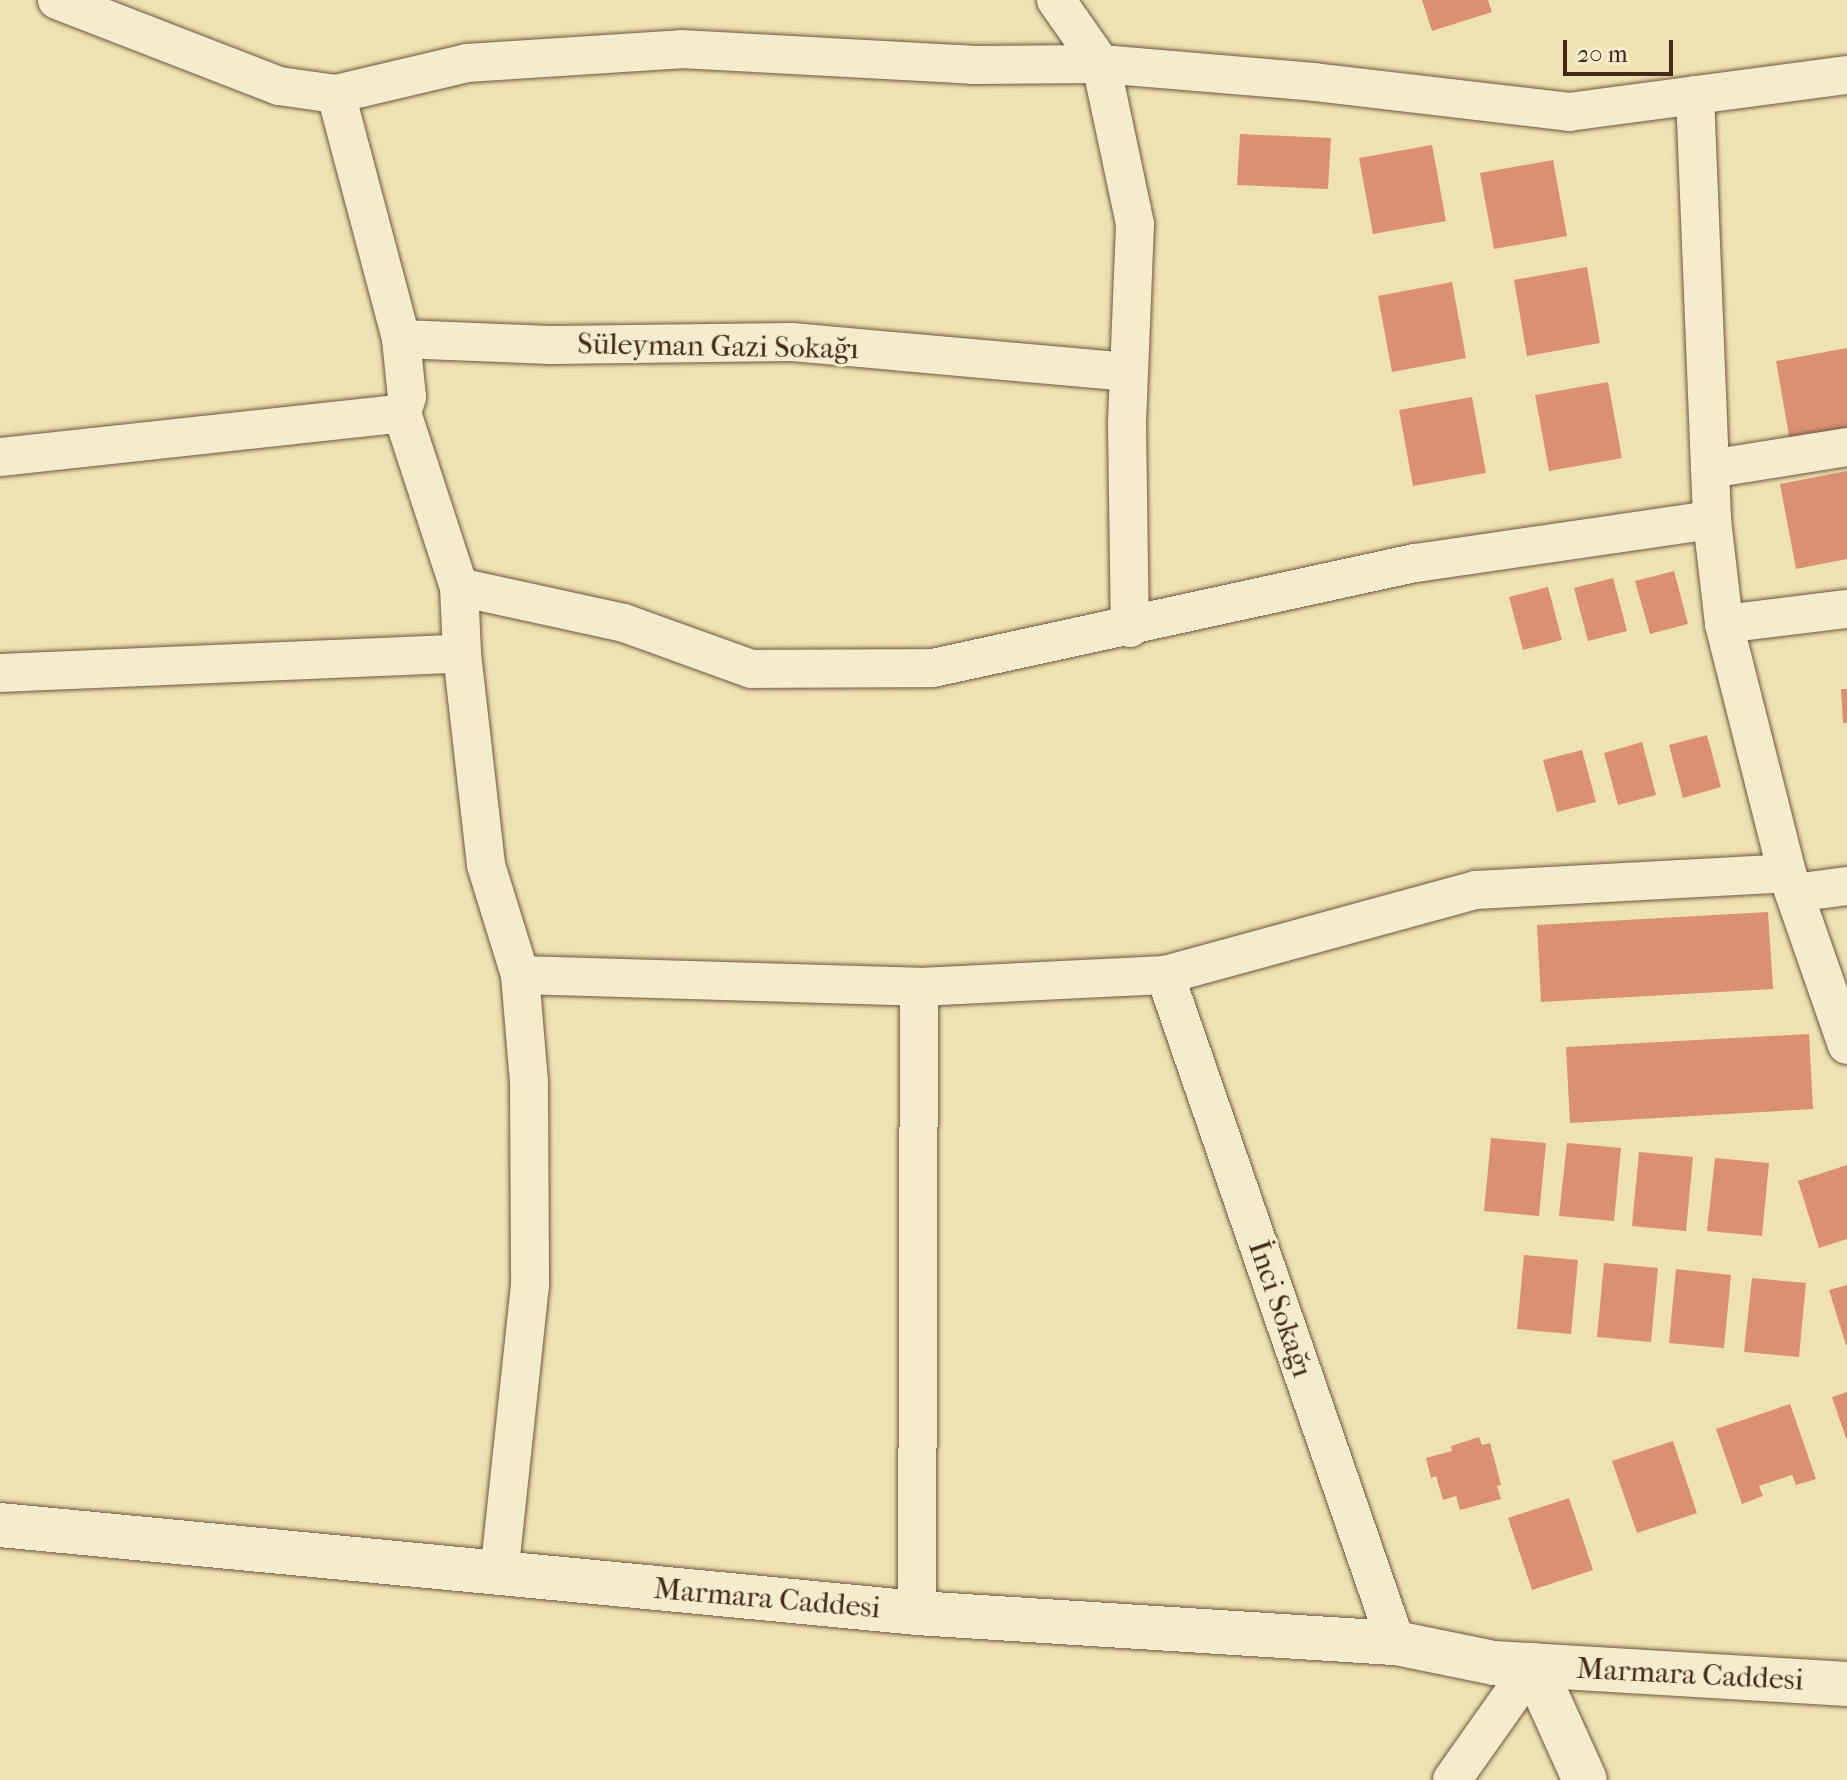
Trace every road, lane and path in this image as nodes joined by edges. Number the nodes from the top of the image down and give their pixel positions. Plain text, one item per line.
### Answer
1 (57, 0) edge
2 (1056, 0) edge
3 (1101, 64) junction
4 (1847, 75) edge
5 (336, 94) junction
6 (1695, 95) junction
7 (401, 339) junction
8 (1129, 372) junction
9 (402, 413) junction
10 (1847, 447) edge
11 (0, 457) edge
12 (1710, 469) junction
13 (1712, 520) junction
14 (459, 587) junction
15 (1847, 609) edge
16 (1724, 624) junction
17 (1130, 628) junction
18 (462, 654) junction
19 (0, 673) edge
20 (1790, 883) junction
21 (1847, 886) edge
22 (520, 975) junction
23 (1165, 975) junction
24 (919, 987) junction
25 (1847, 1045) edge
26 (0, 1525) edge
27 (499, 1574) junction
28 (917, 1613) junction
29 (1396, 1643) junction
30 (1533, 1665) junction
31 (1847, 1684) edge
32 (1452, 1780) edge
33 (1585, 1780) edge

1 - 5 street
2 - 3 street
3 - 5 street
3 - 6 street
3 - 8 street
4 - 6 street
5 - 7 street
6 - 12 street
7 - 8 street, Süleyman Gazi Sokağı
7 - 9 street
8 - 17 street
9 - 11 street
9 - 14 street
10 - 12 street
12 - 13 street
13 - 16 street
13 - 17 street
14 - 17 street
14 - 18 street
15 - 16 street
16 - 20 street
18 - 19 street
18 - 22 street
20 - 21 street
20 - 23 street
20 - 25 street
22 - 24 street
22 - 27 street
23 - 24 street
23 - 29 street, İnci Sokağı
24 - 28 street
26 - 27 street, Marmara Caddesi
27 - 28 street, Marmara Caddesi
28 - 29 street, Marmara Caddesi
29 - 30 street, Marmara Caddesi
30 - 31 street, Marmara Caddesi
30 - 32 street
30 - 33 street, Marmara Caddesi

